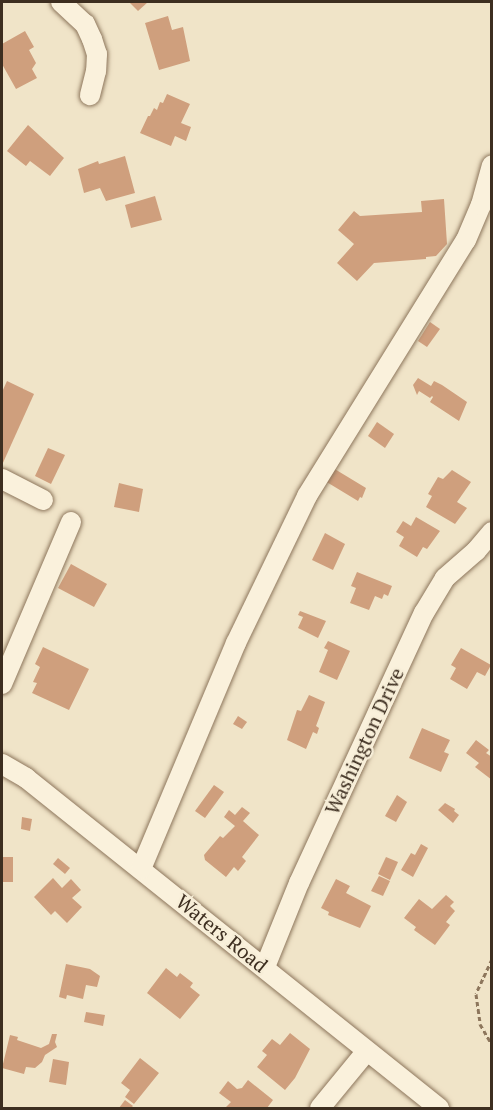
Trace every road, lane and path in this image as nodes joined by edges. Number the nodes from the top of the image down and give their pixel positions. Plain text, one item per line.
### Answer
1 (62, 2) edge
2 (90, 95) dead end
3 (492, 165) edge
4 (2, 479) edge
5 (42, 500) dead end
6 (71, 522) dead end
7 (492, 532) edge
8 (2, 684) edge
9 (2, 764) edge
10 (141, 869) junction
11 (492, 959) edge
12 (265, 967) junction
13 (492, 1045) edge
14 (366, 1052) junction
15 (320, 1108) edge
16 (438, 1108) edge

1 - 2 street
3 - 10 street
4 - 5 street
6 - 8 street
7 - 12 street, Washington Drive
9 - 10 street, Waters Road
10 - 12 street, Waters Road
11 - 13 path
12 - 14 street, Waters Road
14 - 15 street
14 - 16 street, Waters Road

